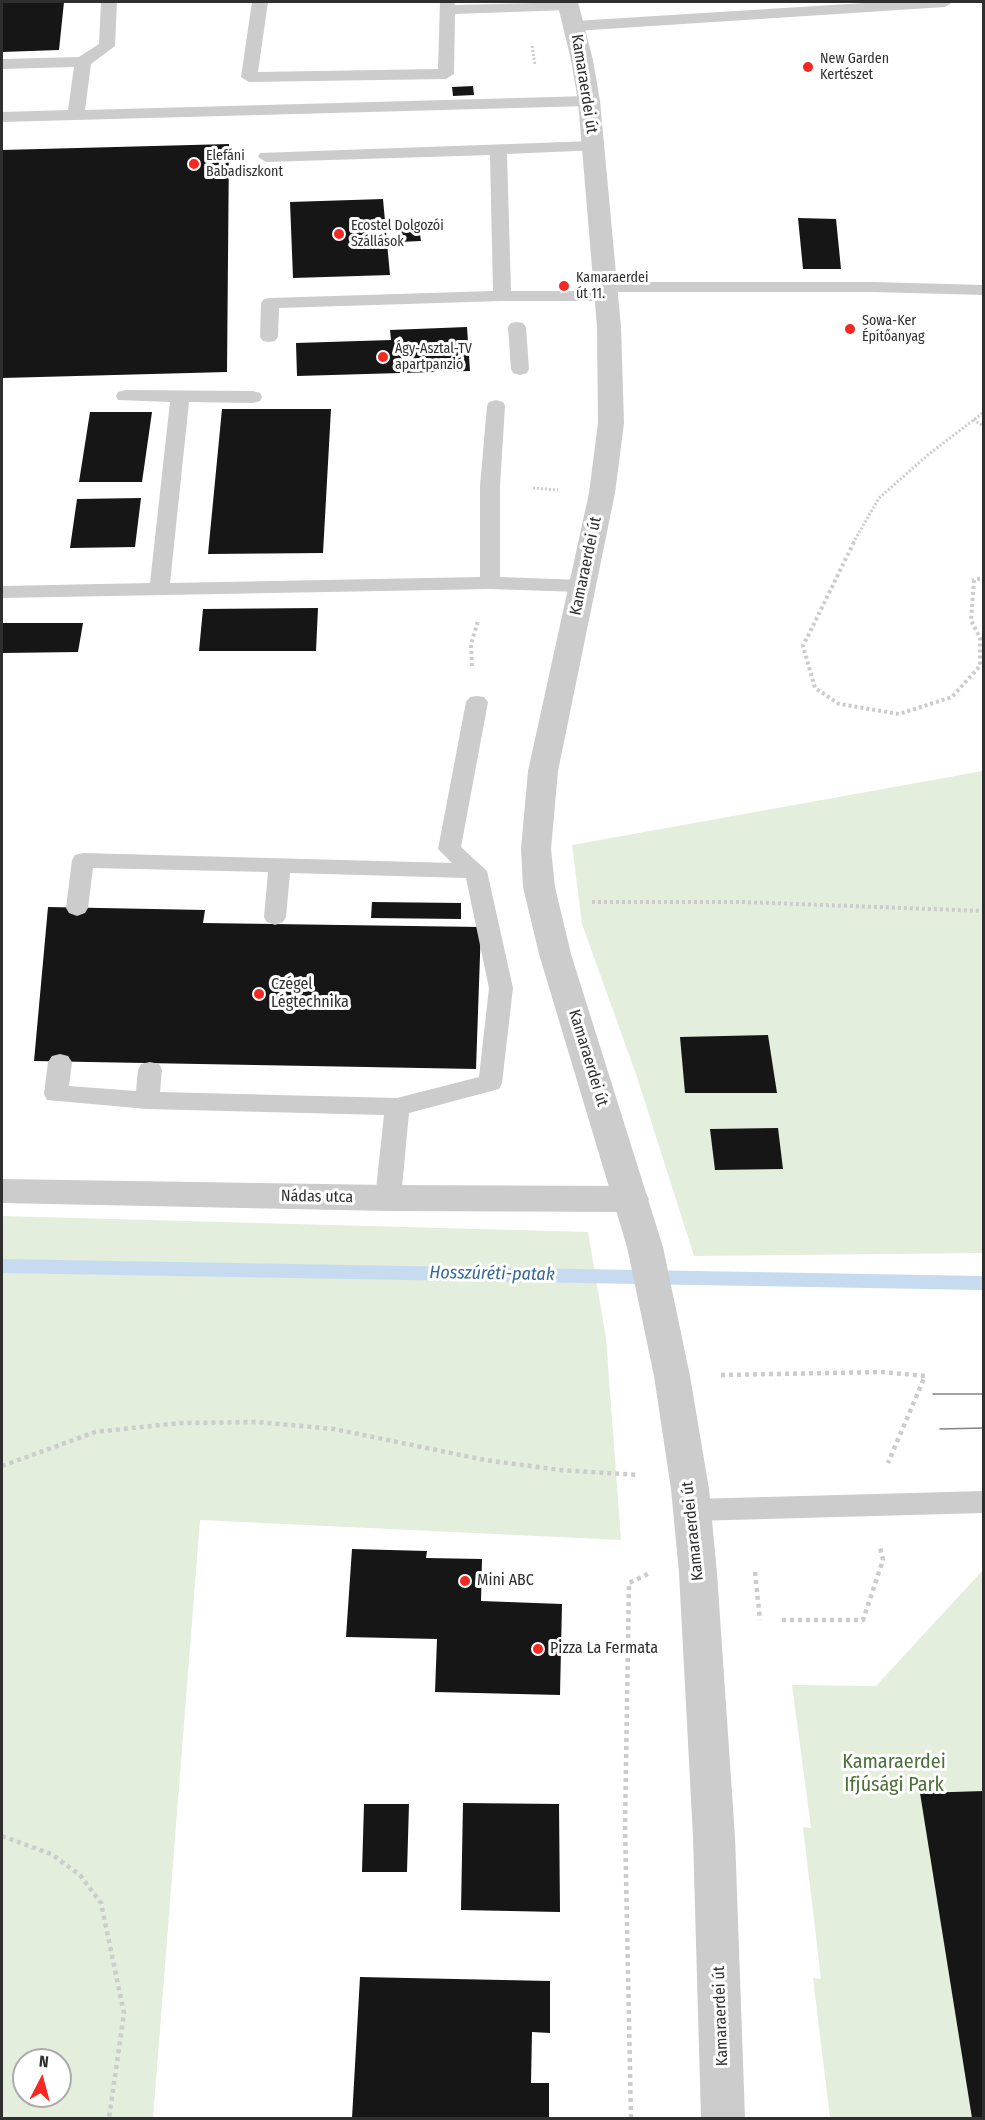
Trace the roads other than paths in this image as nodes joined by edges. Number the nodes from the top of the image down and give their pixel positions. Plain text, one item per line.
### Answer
1 (109, 2) edge
2 (260, 2) edge
3 (945, 2) edge
4 (447, 6) edge
5 (779, 7) edge
6 (570, 11) edge
7 (83, 62) junction
8 (2, 64) edge
9 (589, 101) junction
10 (76, 115) junction
11 (2, 117) edge
12 (593, 146) junction
13 (498, 149) junction
14 (266, 157) dead end
15 (984, 290) edge
16 (606, 292) junction
17 (502, 296) junction
18 (517, 327) dead end
19 (269, 337) dead end
20 (520, 369) dead end
21 (125, 396) dead end
22 (180, 397) junction
23 (253, 397) dead end
24 (496, 406) dead end
25 (490, 583) junction
26 (581, 586) junction
27 (159, 590) junction
28 (2, 592) edge
29 (477, 702) road end
30 (280, 865) junction
31 (476, 871) junction
32 (77, 908) dead end
33 (275, 917) dead end
34 (60, 1062) dead end
35 (150, 1070) dead end
36 (147, 1100) junction
37 (397, 1107) junction
38 (2, 1191) edge
39 (388, 1198) junction
40 (632, 1199) junction
41 (984, 1502) edge
42 (693, 1510) junction
43 (723, 2118) edge

1 - 7 lane
2 - 4 lane
3 - 5 lane
4 - 6 lane
5 - 6 lane
6 - 9 street, Kamaraerdei út
7 - 8 lane
7 - 10 lane
9 - 10 lane
9 - 12 street, Kamaraerdei út
10 - 11 lane
12 - 13 lane
12 - 16 street, Kamaraerdei út
13 - 14 lane
13 - 17 lane
15 - 16 lane
16 - 17 lane
16 - 26 street, Kamaraerdei út
17 - 19 lane
18 - 20 lane
21 - 22 lane
22 - 23 lane
22 - 27 lane
24 - 25 lane
25 - 26 lane
25 - 27 lane
26 - 40 street, Kamaraerdei út
27 - 28 lane
29 - 31 lane
30 - 31 lane
30 - 32 lane
30 - 33 lane
31 - 37 lane
34 - 36 lane
35 - 36 lane
36 - 37 lane
37 - 39 lane
38 - 39 street, Nádas utca
39 - 40 street, Nádas utca
40 - 42 street, Kamaraerdei út
41 - 42 lane
42 - 43 street, Kamaraerdei út

